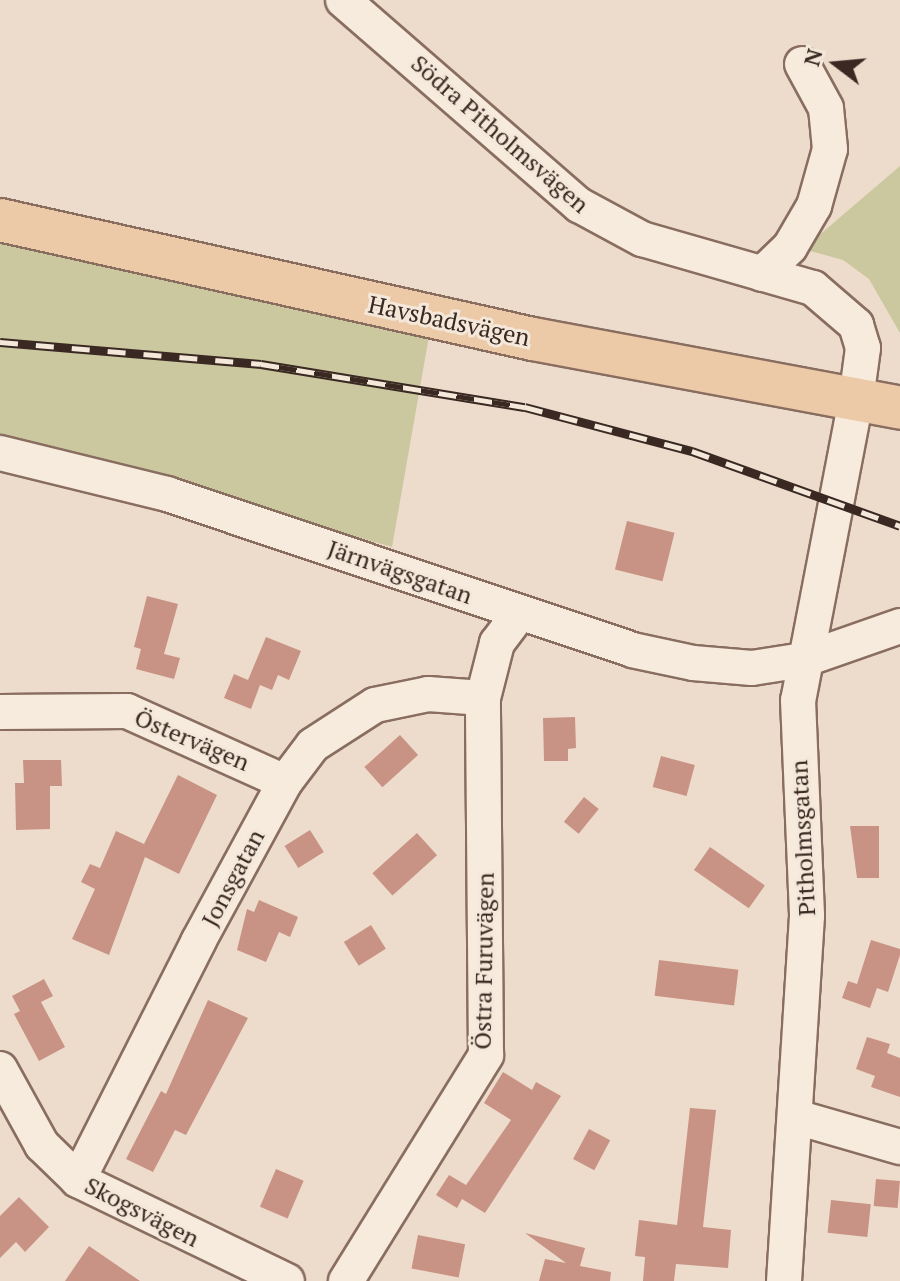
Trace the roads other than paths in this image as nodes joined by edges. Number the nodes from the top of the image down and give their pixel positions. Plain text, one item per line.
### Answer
1 (343, 0) edge
2 (802, 64) dead end
3 (0, 220) edge
4 (762, 274) junction
5 (856, 400) junction
6 (900, 408) edge
7 (0, 453) edge
8 (520, 613) junction
9 (900, 626) edge
10 (803, 660) junction
11 (483, 698) junction
12 (0, 712) edge
13 (285, 782) junction
14 (0, 1069) edge
15 (796, 1117) junction
16 (900, 1147) edge
17 (78, 1180) junction
18 (287, 1281) edge
19 (346, 1281) edge
20 (784, 1281) edge

1 - 4 street, Södra Pitholmsvägen
2 - 4 street
3 - 5 main road, Havsbadsvägen
4 - 5 street, Södra Pitholmsvägen
5 - 6 main road, Havsbadsvägen
5 - 10 street, Pitholmsgatan
7 - 8 street, Järnvägsgatan
8 - 10 street, Järnvägsgatan
8 - 11 street, Östra Furuvägen
9 - 10 street, Järnvägsgatan
10 - 15 street, Pitholmsgatan
11 - 13 street, Jonsgatan
11 - 19 street, Östra Furuvägen
12 - 13 street, Östervägen
13 - 17 street, Jonsgatan
14 - 17 street, Skogsvägen
15 - 16 street
15 - 20 street, Pitholmsgatan
17 - 18 street, Skogsvägen

